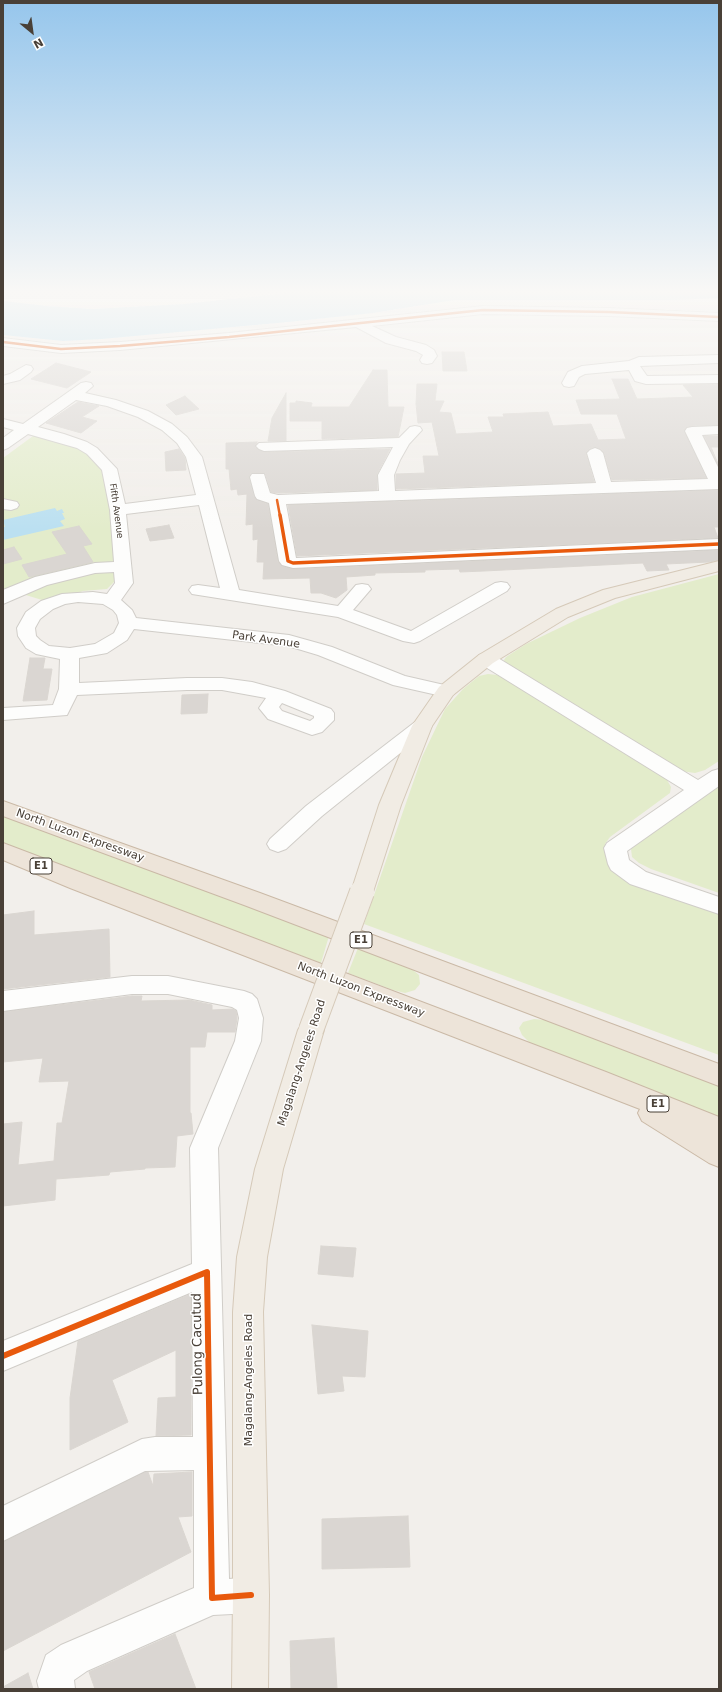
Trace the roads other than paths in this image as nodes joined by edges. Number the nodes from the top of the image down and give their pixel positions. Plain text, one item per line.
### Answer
1 (22, 372) edge
2 (578, 372) edge
3 (637, 372) edge
4 (719, 379) edge
5 (3, 380) edge
6 (569, 383) dead end
7 (89, 384) dead end
8 (75, 395) junction
9 (3, 423) edge
10 (25, 429) junction
11 (415, 430) dead end
12 (719, 430) edge
13 (403, 442) junction
14 (3, 446) edge
15 (264, 446) dead end
16 (595, 453) dead end
17 (258, 477) dead end
18 (719, 484) edge
19 (605, 488) junction
20 (387, 496) junction
21 (205, 499) junction
22 (277, 500) junction
23 (118, 510) junction
24 (719, 544) edge
25 (719, 566) edge
26 (122, 571) junction
27 (501, 588) dead end
28 (362, 589) dead end
29 (198, 590) dead end
30 (231, 595) junction
31 (105, 599) junction
32 (6, 602) edge
33 (36, 612) junction
34 (342, 612) junction
35 (124, 629) junction
36 (70, 654) junction
37 (486, 659) junction
38 (69, 689) junction
39 (278, 695) dead end
40 (441, 698) junction
41 (3, 714) edge
42 (422, 726) junction
43 (719, 776) edge
44 (699, 790) junction
45 (3, 808) edge
46 (278, 844) dead end
47 (3, 851) edge
48 (719, 906) edge
49 (3, 1001) edge
50 (719, 1075) edge
51 (597, 1080) junction
52 (719, 1128) edge
53 (719, 1155) edge
54 (207, 1272) junction
55 (3, 1356) edge
56 (210, 1451) junction
57 (3, 1524) edge
58 (251, 1595) junction
59 (212, 1598) junction
60 (57, 1689) edge
61 (250, 1689) edge

1 - 5 street
2 - 6 street
3 - 4 street
7 - 8 street
8 - 10 street
8 - 21 street
9 - 10 street, Fifth Avenue
10 - 14 street
10 - 23 street, Fifth Avenue
11 - 13 street
12 - 18 street
13 - 15 street
13 - 20 street
16 - 19 street
17 - 22 street
18 - 19 street
19 - 20 street
20 - 22 street
21 - 23 street
21 - 30 street
22 - 24 street
23 - 26 street, Fifth Avenue
25 - 37 main road, Magalang-Angeles Road
26 - 31 street, Fifth Avenue
26 - 32 street
27 - 34 street
28 - 34 street
29 - 30 street
30 - 34 street
31 - 33 street
31 - 35 street
32 - 33 street
33 - 36 street
35 - 36 street
35 - 40 street, Park Avenue
36 - 38 street
37 - 40 main road, Magalang-Angeles Road
37 - 44 street
38 - 39 street
38 - 41 street
40 - 42 main road, Magalang-Angeles Road
42 - 46 street
42 - 58 main road, Magalang-Angeles Road, bridge
43 - 44 street
44 - 48 street
45 - 50 highway, North Luzon Expressway / E1
47 - 51 highway, North Luzon Expressway / E1
49 - 54 street
51 - 52 highway, North Luzon Expressway / E1
51 - 53 highway
54 - 55 street, Pulong Cacutud
54 - 56 street, Pulong Cacutud
56 - 57 street
56 - 59 street, Pulong Cacutud
58 - 59 street
58 - 61 main road, Magalang-Angeles Road
59 - 60 street

